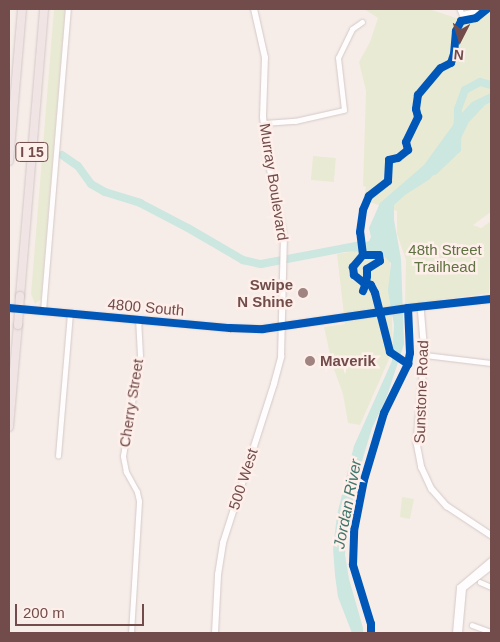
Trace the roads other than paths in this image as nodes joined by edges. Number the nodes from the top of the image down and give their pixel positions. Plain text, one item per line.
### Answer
1 (22, 9) edge
2 (44, 9) edge
3 (68, 9) edge
4 (254, 9) edge
5 (460, 9) edge
6 (476, 10) dead end
7 (362, 22) dead end
8 (264, 123) junction
9 (9, 161) edge
10 (491, 299) edge
11 (421, 306) junction
12 (9, 308) edge
13 (43, 311) junction
14 (70, 313) junction
15 (138, 320) junction
16 (280, 327) junction
17 (424, 355) junction
18 (491, 363) edge
19 (9, 427) edge
20 (58, 456) dead end
21 (491, 535) edge
22 (491, 560) edge
23 (491, 566) edge
24 (480, 582) dead end
25 (491, 587) edge
26 (472, 625) dead end
27 (491, 632) edge
28 (130, 633) edge
29 (215, 633) edge
30 (455, 633) edge
31 (459, 633) edge

1 - 9 highway, I 15
2 - 19 highway, I 15, bridge
3 - 13 street
4 - 8 street, Murray Boulevard
5 - 6 street
7 - 8 street
8 - 16 street, Murray Boulevard
10 - 11 street, 4800 South
11 - 16 street, 4800 South
11 - 17 street, Sunstone Road
12 - 13 street, 4800 South
13 - 14 street, 4800 South
14 - 15 street, 4800 South
14 - 20 street
15 - 16 street, 4800 South
15 - 28 street, Cherry Street
16 - 29 street, 500 West
17 - 18 street
17 - 21 street, Sunstone Road
22 - 30 street
23 - 31 street
24 - 25 street
26 - 27 street

